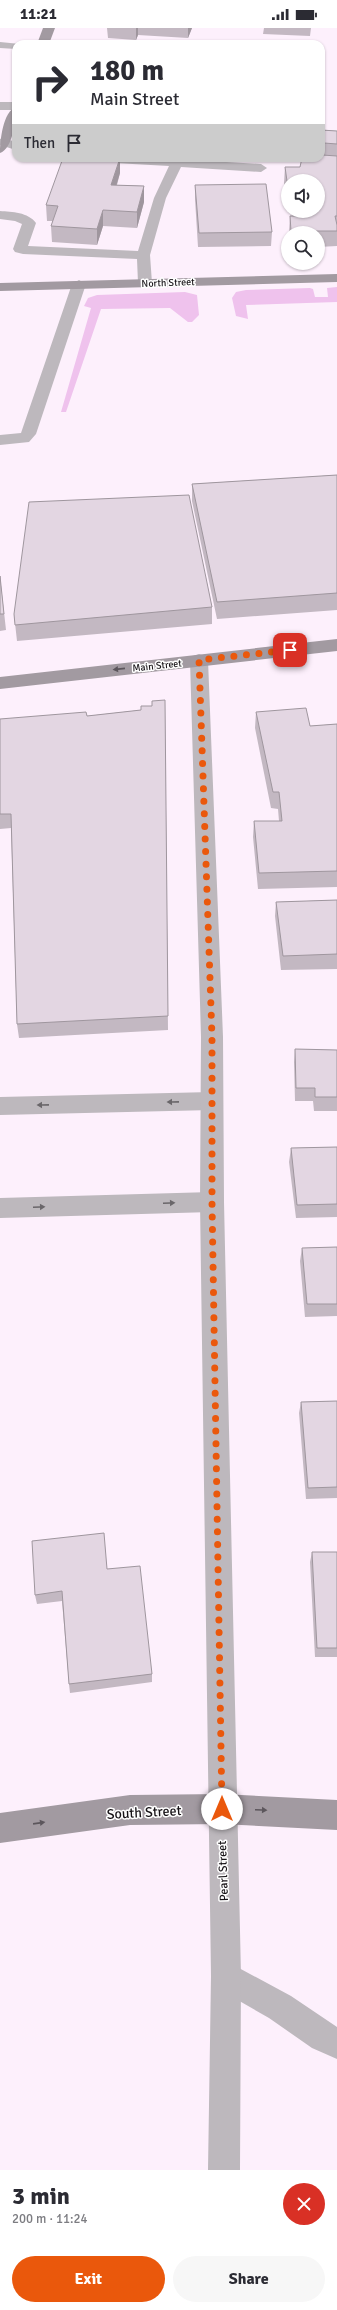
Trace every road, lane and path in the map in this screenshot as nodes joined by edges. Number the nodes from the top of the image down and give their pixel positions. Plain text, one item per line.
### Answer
1 (49, 28) edge
2 (44, 40) edge
3 (0, 45) edge
4 (12, 46) edge
5 (0, 106) edge
6 (12, 106) edge
7 (12, 121) edge
8 (2, 145) edge
9 (12, 146) edge
10 (161, 162) edge
11 (177, 163) junction
12 (261, 168) dead end
13 (0, 216) edge
14 (143, 255) junction
15 (337, 278) edge
16 (145, 283) junction
17 (79, 284) junction
18 (0, 287) edge
19 (0, 440) edge
20 (337, 645) edge
21 (199, 660) junction
22 (0, 683) edge
23 (212, 1101) junction
24 (0, 1106) edge
25 (212, 1202) junction
26 (0, 1208) edge
27 (222, 1809) junction
28 (337, 1815) edge
29 (0, 1828) edge
30 (226, 1976) junction
31 (337, 2043) edge
32 (224, 2170) edge

1 - 2 street
3 - 4 street
5 - 6 street
7 - 8 street
8 - 9 street
10 - 11 street
11 - 12 street
11 - 14 street
13 - 14 street
14 - 16 street
15 - 16 street, North Street
16 - 17 street, North Street
17 - 18 street, North Street
17 - 19 street
20 - 21 street, Main Street
21 -> 22 street, Main Street
21 - 23 street, Pearl Street
23 -> 24 street
23 - 25 street, Pearl Street
26 -> 25 street
25 - 27 street, Pearl Street
27 -> 28 street, South Street
29 -> 27 street, South Street
27 - 30 street, Pearl Street
30 - 31 street
30 - 32 street, Pearl Street

